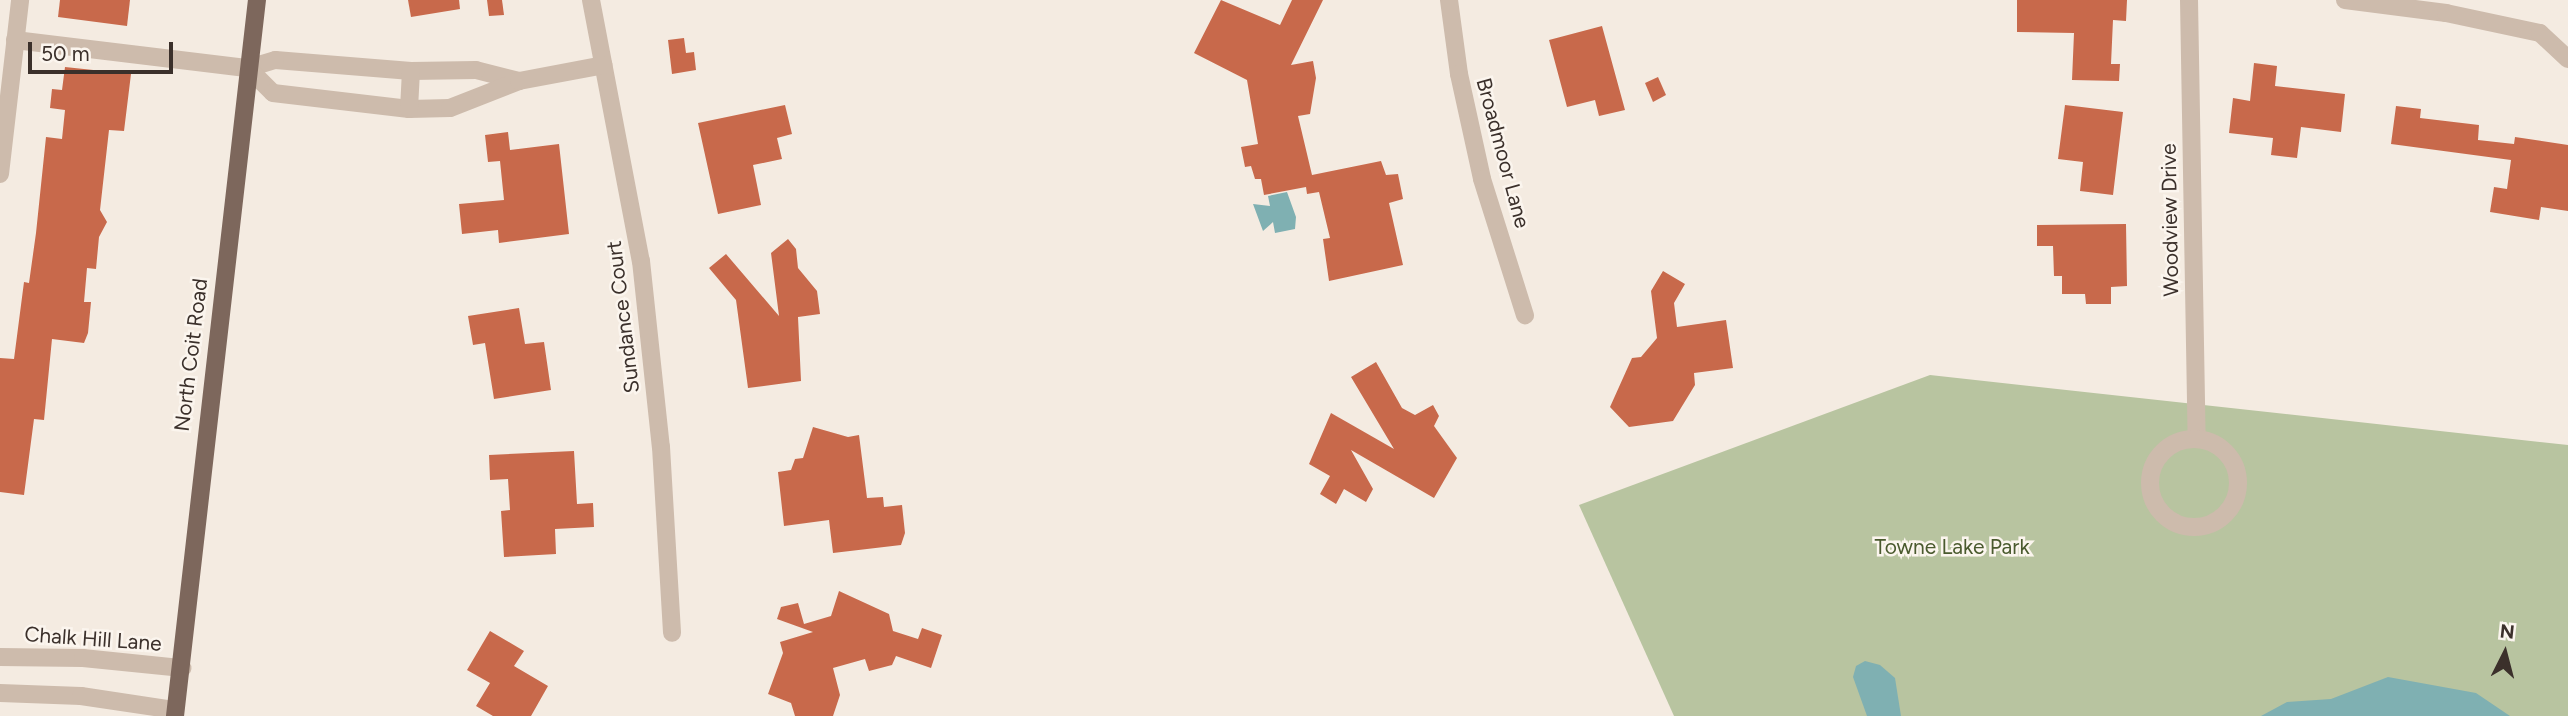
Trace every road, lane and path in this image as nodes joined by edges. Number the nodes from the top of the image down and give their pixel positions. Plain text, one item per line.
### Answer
1 (20, 0) edge
2 (257, 0) edge
3 (592, 0) edge
4 (1449, 0) edge
5 (2189, 0) edge
6 (2345, 0) edge
7 (15, 40) junction
8 (2568, 59) edge
9 (604, 65) junction
10 (248, 68) junction
11 (411, 71) junction
12 (519, 81) junction
13 (409, 109) junction
14 (0, 174) edge
15 (1525, 315) dead end
16 (2197, 439) junction
17 (672, 633) dead end
18 (0, 657) edge
19 (182, 668) junction
20 (0, 693) edge
21 (175, 713) edge

1 - 7 street
2 - 10 main road, North Coit Road
3 - 9 street, Sundance Court
4 - 15 street, Broadmoor Lane
5 - 16 street, Woodview Drive
6 - 8 street
7 - 10 street
7 - 14 street
9 - 12 street
9 - 17 street, Sundance Court
10 - 11 street
10 - 13 street
10 - 19 main road, North Coit Road
11 - 12 street
11 - 13 street
12 - 13 street
16 - 16 street
18 - 19 street, Chalk Hill Lane
19 - 21 main road, North Coit Road
20 - 21 street

